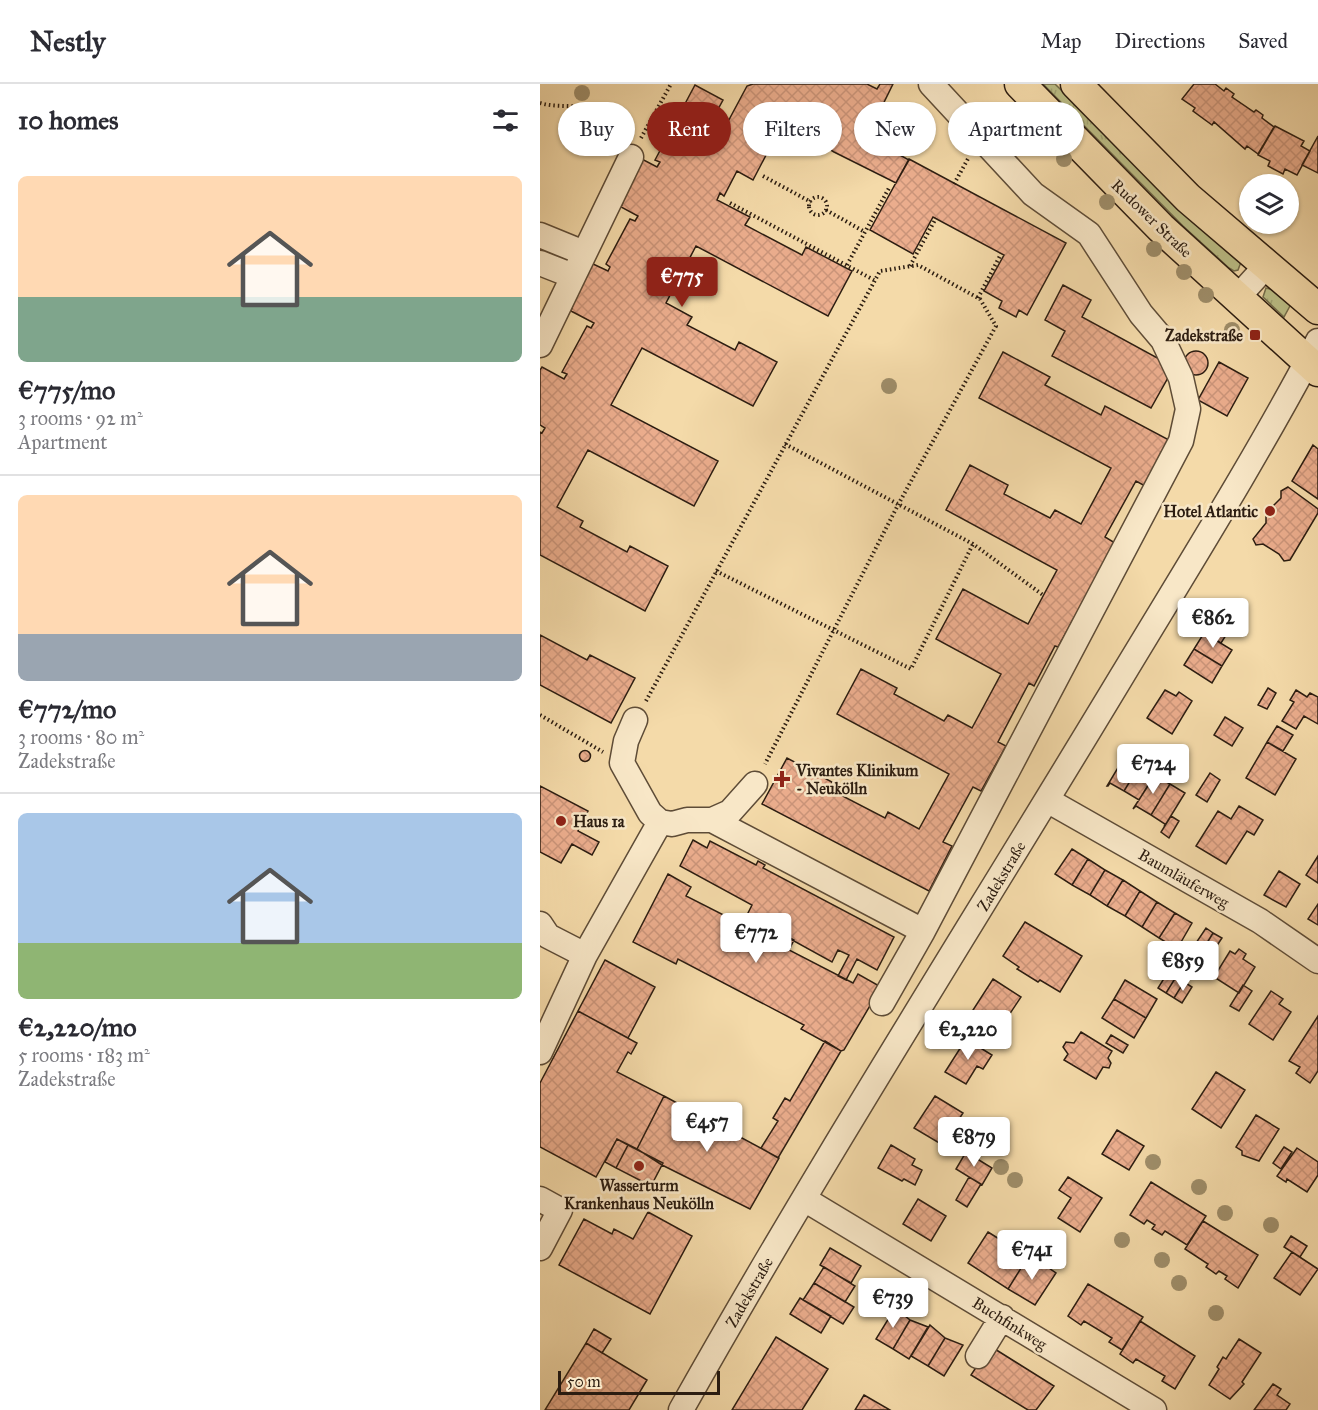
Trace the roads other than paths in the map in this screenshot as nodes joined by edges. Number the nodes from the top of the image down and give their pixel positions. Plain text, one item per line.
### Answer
1 (931, 84) edge
2 (1020, 84) edge
3 (1076, 84) edge
4 (631, 157) dead end
5 (540, 235) edge
6 (584, 252) junction
7 (540, 263) edge
8 (1265, 267) junction
9 (573, 276) junction
10 (1237, 298) junction
11 (1318, 309) edge
12 (540, 345) edge
13 (1314, 358) edge
14 (635, 720) road end
15 (755, 784) road end
16 (1047, 801) junction
17 (711, 820) junction
18 (660, 822) junction
19 (540, 924) edge
20 (923, 931) junction
21 (585, 955) junction
22 (1318, 961) edge
23 (882, 1003) dead end
24 (546, 1026) edge
25 (540, 1052) edge
26 (540, 1199) edge
27 (804, 1199) junction
28 (540, 1248) edge
29 (1002, 1317) junction
30 (978, 1356) dead end
31 (681, 1410) edge
32 (1154, 1410) edge

1 - 20 street
2 - 10 main road, Rudower Straße
3 - 8 main road
4 - 6 street
5 - 6 street
6 - 9 street
7 - 9 street
8 - 10 street
8 - 11 main road
9 - 12 street
10 - 13 main road, Rudower Straße
13 - 16 street, Zadekstraße
14 - 18 street
15 - 17 street
16 - 22 street, Baumläuferweg
16 - 27 street, Zadekstraße
17 - 18 street
17 - 20 street
18 - 21 street
19 - 21 street
20 - 23 street
21 - 24 street
24 - 25 street
26 - 28 street
27 - 29 street, Buchfinkweg
27 - 31 street, Zadekstraße
29 - 30 street
29 - 32 street, Buchfinkweg

